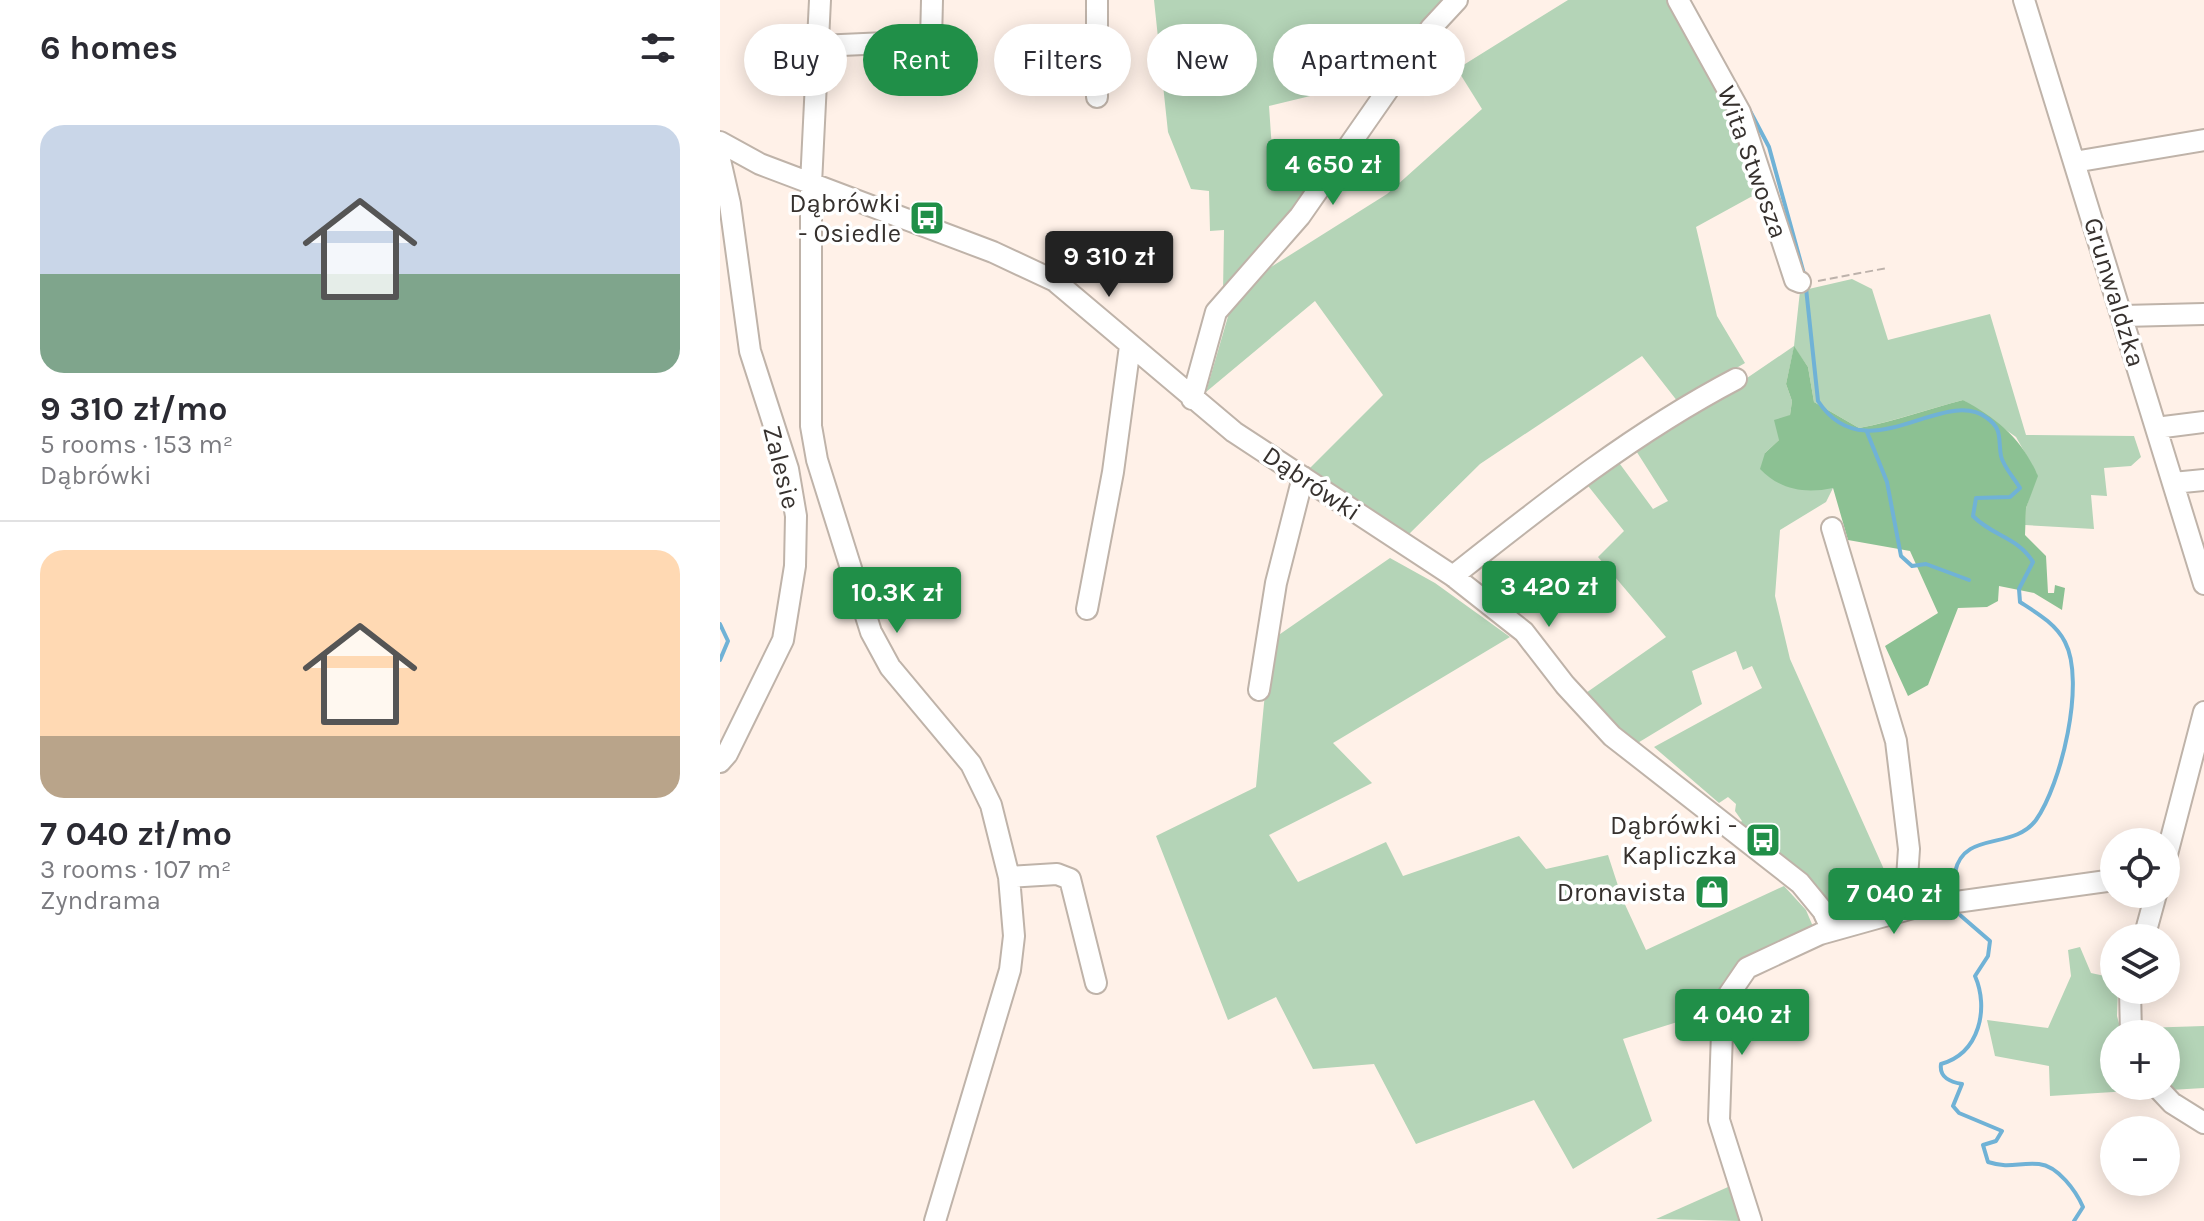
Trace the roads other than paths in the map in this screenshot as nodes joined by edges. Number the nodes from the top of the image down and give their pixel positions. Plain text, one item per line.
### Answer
1 (820, 0) edge
2 (932, 0) edge
3 (1097, 0) edge
4 (1457, 0) edge
5 (1678, 0) edge
6 (2024, 0) edge
7 (819, 24) edge
8 (847, 45) edge
9 (816, 96) edge
10 (1097, 97) dead end
11 (2204, 140) edge
12 (720, 142) edge
13 (720, 160) edge
14 (2074, 162) junction
15 (811, 184) junction
16 (1800, 282) road end
17 (2204, 314) edge
18 (2123, 316) junction
19 (1130, 346) junction
20 (1736, 379) dead end
21 (1192, 399) junction
22 (2204, 422) edge
23 (2156, 428) junction
24 (817, 460) junction
25 (788, 469) junction
26 (1303, 477) junction
27 (2204, 480) edge
28 (2173, 483) junction
29 (1832, 528) dead end
30 (1453, 576) junction
31 (2204, 584) edge
32 (1087, 609) dead end
33 (1259, 690) dead end
34 (2204, 712) edge
35 (720, 762) edge
36 (2174, 828) edge
37 (1009, 877) junction
38 (2100, 882) edge
39 (1913, 908) junction
40 (1832, 930) junction
41 (1096, 983) dead end
42 (2169, 1100) edge
43 (2204, 1123) edge
44 (935, 1221) edge
45 (1751, 1221) edge

1 - 7 street
2 - 8 street
3 - 10 street
4 - 21 street
5 - 16 street, Wita Stwosza
6 - 14 street, Grunwaldzka
9 - 15 street
11 - 14 street
12 - 15 street, Dąbrówki
13 - 25 street, Zalesie
14 - 18 street, Grunwaldzka
15 - 19 street, Dąbrówki
15 - 24 street
17 - 18 street
18 - 23 street, Grunwaldzka
19 - 21 street, Dąbrówki
19 - 32 street
20 - 30 street
21 - 26 street, Dąbrówki
22 - 23 street
23 - 28 street, Grunwaldzka
24 - 25 street
24 - 37 street
25 - 35 street, Zalesie
26 - 30 street, Dąbrówki
26 - 33 street
27 - 28 street
28 - 31 street, Grunwaldzka
29 - 39 street
30 - 40 street, Dąbrówki
34 - 36 street
37 - 41 street
37 - 44 street
38 - 39 street
39 - 40 street
40 - 45 street
42 - 43 street

